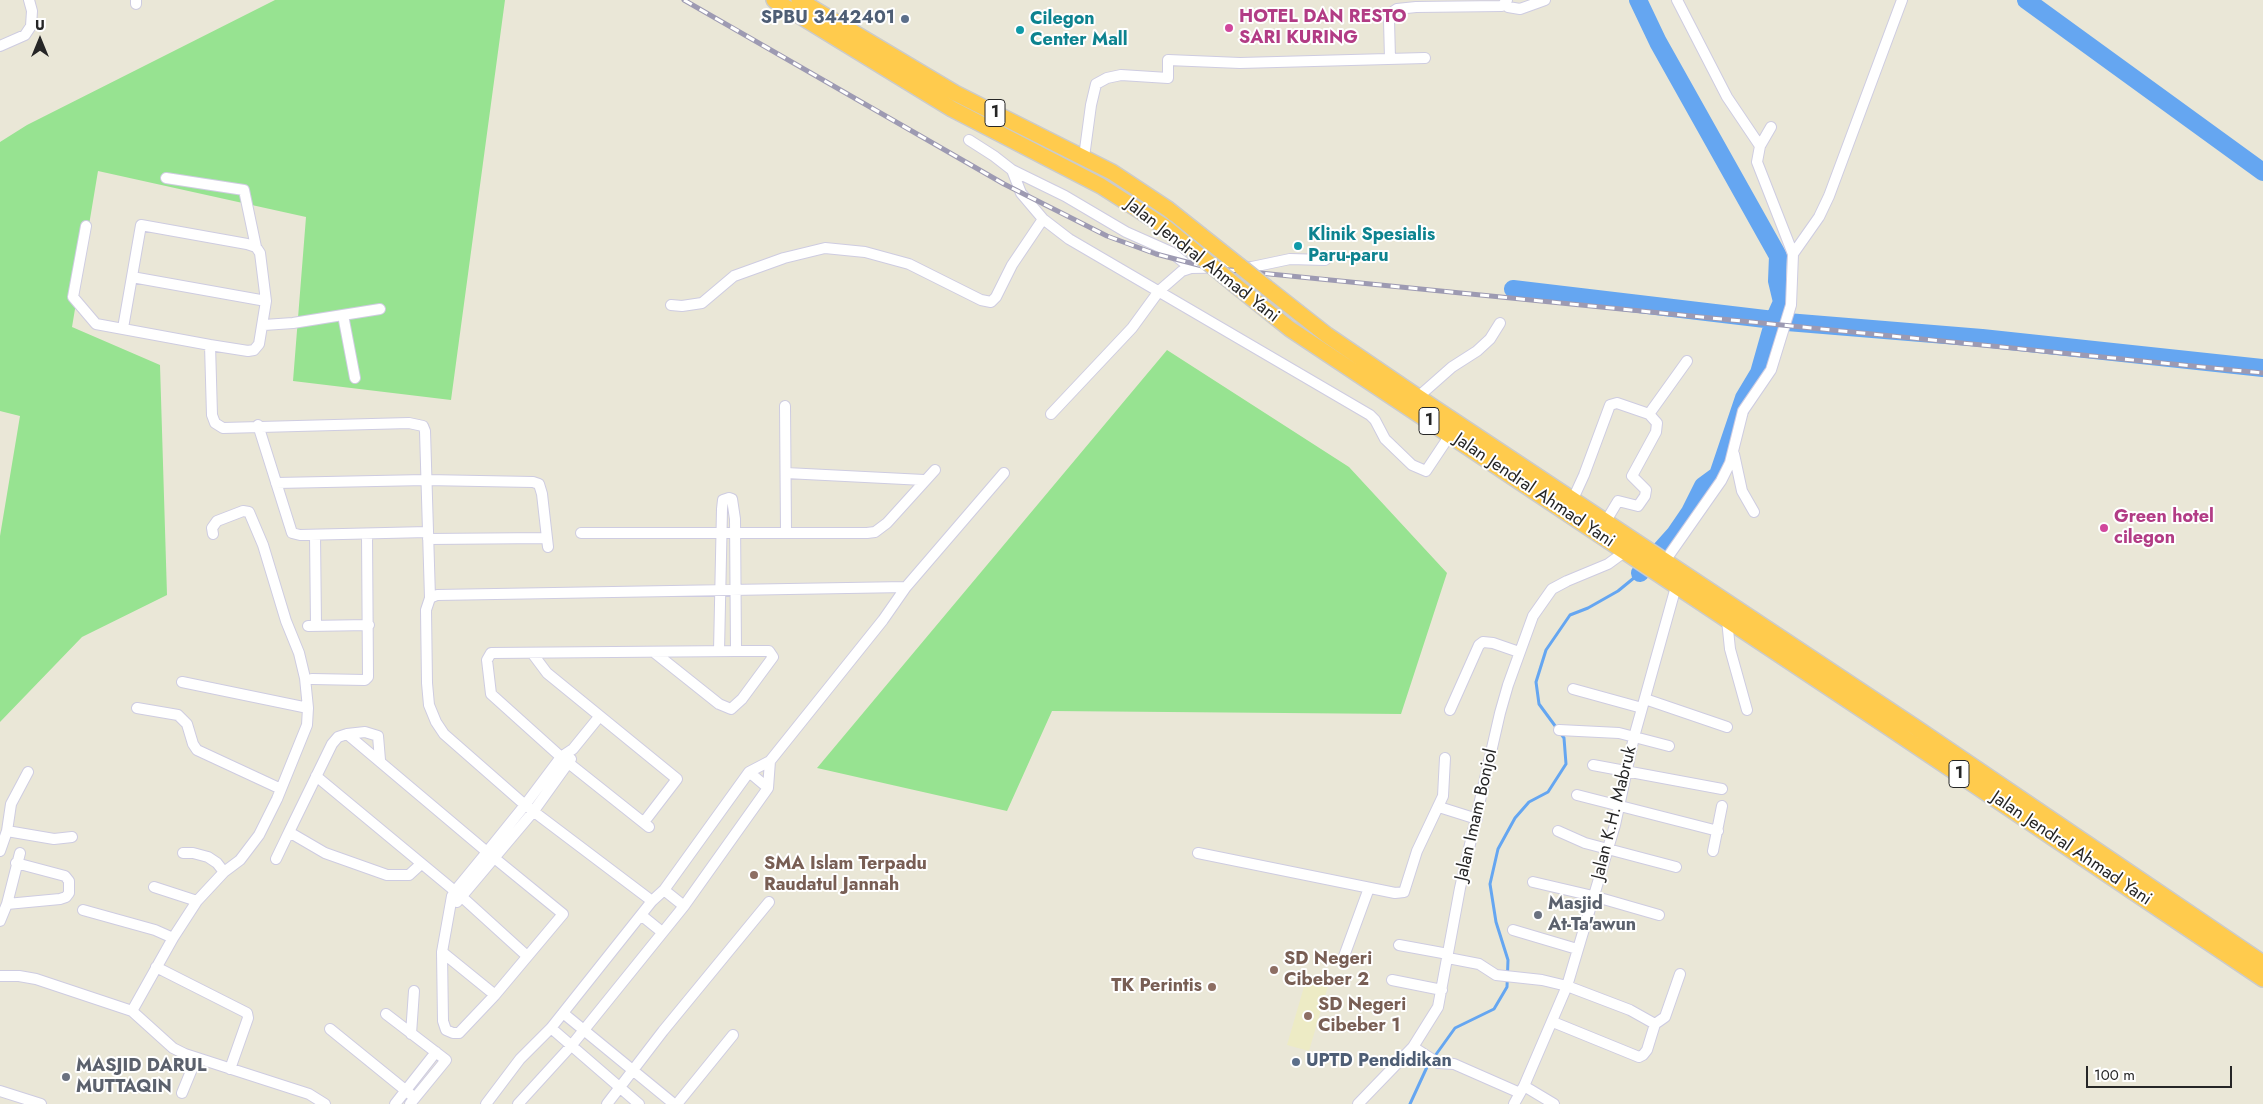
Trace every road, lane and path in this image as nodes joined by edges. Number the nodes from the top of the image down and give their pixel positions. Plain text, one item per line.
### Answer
1 (28, 0) edge
2 (774, 0) edge
3 (799, 0) edge
4 (1545, 0) edge
5 (1677, 0) edge
6 (1902, 0) edge
7 (1506, 2) edge
8 (0, 46) edge
9 (1425, 58) dead end
10 (1390, 59) junction
11 (1771, 127) dead end
12 (970, 140) dead end
13 (1760, 146) junction
14 (1084, 157) junction
15 (1012, 170) junction
16 (166, 178) dead end
17 (1043, 219) junction
18 (86, 226) dead end
19 (256, 247) junction
20 (1793, 254) junction
21 (1325, 260) dead end
22 (1191, 268) junction
23 (132, 277) junction
24 (1159, 291) junction
25 (266, 301) junction
26 (671, 305) dead end
27 (380, 310) dead end
28 (343, 315) junction
29 (1500, 323) dead end
30 (264, 324) junction
31 (123, 328) junction
32 (210, 345) junction
33 (1687, 361) dead end
34 (355, 378) dead end
35 (1418, 397) junction
36 (785, 406) dead end
37 (1051, 414) dead end
38 (1649, 414) junction
39 (258, 425) junction
40 (1450, 435) junction
41 (1733, 450) junction
42 (935, 470) dead end
43 (786, 473) junction
44 (1004, 473) dead end
45 (426, 480) junction
46 (924, 480) junction
47 (276, 483) junction
48 (1573, 500) junction
49 (1754, 512) dead end
50 (1606, 521) junction
51 (721, 532) junction
52 (735, 532) junction
53 (786, 532) junction
54 (581, 533) dead end
55 (213, 534) dead end
56 (367, 534) junction
57 (315, 535) junction
58 (428, 536) junction
59 (1631, 547) junction
60 (1661, 564) junction
61 (1679, 579) junction
62 (906, 587) junction
63 (720, 590) junction
64 (736, 591) junction
65 (430, 598) junction
66 (1728, 620) junction
67 (369, 625) junction
68 (718, 651) junction
69 (736, 651) junction
70 (1520, 652) junction
71 (655, 653) junction
72 (532, 654) junction
73 (312, 679) dead end
74 (182, 682) dead end
75 (1573, 689) dead end
76 (1644, 703) junction
77 (136, 708) dead end
78 (308, 708) junction
79 (1450, 710) dead end
80 (1747, 710) dead end
81 (599, 717) junction
82 (1727, 728) dead end
83 (1559, 730) dead end
84 (347, 734) junction
85 (1634, 737) junction
86 (1669, 746) dead end
87 (1445, 758) dead end
88 (380, 760) junction
89 (565, 760) junction
90 (770, 761) junction
91 (1593, 765) dead end
92 (28, 772) dead end
93 (749, 772) junction
94 (1626, 772) junction
95 (316, 776) junction
96 (768, 788) junction
97 (281, 789) junction
98 (1722, 789) dead end
99 (1577, 795) dead end
100 (1722, 806) dead end
101 (1439, 807) junction
102 (1619, 807) junction
103 (529, 809) junction
104 (1477, 819) junction
105 (1558, 830) dead end
106 (1718, 830) junction
107 (7, 831) junction
108 (289, 832) junction
109 (72, 837) dead end
110 (1608, 848) junction
111 (0, 851) edge
112 (1713, 851) dead end
113 (183, 853) dead end
114 (1198, 853) dead end
115 (490, 855) junction
116 (276, 859) dead end
117 (421, 864) junction
118 (1676, 867) dead end
119 (224, 872) junction
120 (1533, 882) dead end
121 (154, 887) dead end
122 (1370, 888) junction
123 (664, 890) junction
124 (458, 894) junction
125 (1594, 896) junction
126 (197, 901) junction
127 (652, 901) junction
128 (769, 902) dead end
129 (7, 904) junction
130 (684, 906) junction
131 (83, 910) dead end
132 (641, 915) junction
133 (1659, 915) dead end
134 (0, 921) edge
135 (1513, 930) dead end
136 (662, 932) junction
137 (173, 938) junction
138 (1399, 945) dead end
139 (1578, 949) junction
140 (442, 952) junction
141 (527, 956) junction
142 (1448, 956) junction
143 (1343, 958) dead end
144 (2263, 963) edge
145 (156, 967) junction
146 (1680, 974) dead end
147 (0, 976) edge
148 (2263, 979) edge
149 (1392, 980) dead end
150 (1567, 986) junction
151 (1442, 990) junction
152 (414, 991) dead end
153 (495, 995) junction
154 (132, 1011) junction
155 (562, 1013) junction
156 (386, 1014) dead end
157 (1553, 1022) junction
158 (1655, 1024) junction
159 (551, 1028) junction
160 (330, 1029) dead end
161 (584, 1030) junction
162 (411, 1034) junction
163 (733, 1035) dead end
164 (572, 1046) junction
165 (1413, 1047) junction
166 (436, 1052) junction
167 (196, 1060) junction
168 (230, 1069) junction
169 (633, 1071) junction
170 (620, 1088) junction
171 (406, 1090) junction
172 (1522, 1090) junction
173 (0, 1091) edge
174 (182, 1093) dead end
175 (412, 1101) edge
176 (40, 1104) edge
177 (325, 1104) edge
178 (395, 1104) edge
179 (486, 1104) edge
180 (518, 1104) edge
181 (607, 1104) edge
182 (639, 1104) edge
183 (675, 1104) edge
184 (1358, 1104) edge
185 (1514, 1104) edge
186 (1554, 1104) edge

1 - 8 street
2 - 40 highway, Jalan Jendral Ahmad Yani / 1, bridge
3 - 14 highway, Jalan Jendral Ahmad Yani / 1
4 - 7 street
5 - 13 street
6 - 20 street
7 - 10 street
9 - 10 street
10 - 14 street
11 - 13 street
12 - 15 street
13 - 20 street
14 - 35 highway, Jalan Jendral Ahmad Yani / 1, bridge
15 - 17 street
15 - 22 street
16 - 19 street
17 - 24 street
17 - 26 street
18 - 31 street
19 - 23 street
19 - 25 street
20 - 41 street
21 - 22 street
22 - 24 street
23 - 25 street
23 - 31 street
24 - 37 street
24 - 40 street
25 - 30 street
27 - 28 street
28 - 30 street
28 - 34 street
29 - 35 street
30 - 32 street
31 - 32 street
32 - 39 street
33 - 38 street
35 - 48 highway, Jalan Jendral Ahmad Yani / 1
36 - 43 street
38 - 48 street
38 - 50 street
39 - 45 street
39 - 47 street
40 - 59 highway, Jalan Jendral Ahmad Yani / 1
41 - 49 street
41 - 60 street
42 - 46 street
43 - 46 street
43 - 53 street
44 - 62 street
45 - 47 street
45 - 58 street
45 - 58 street
46 - 53 street
47 - 57 street
48 - 50 highway, Jalan Jendral Ahmad Yani / 1
50 - 59 highway, Jalan Jendral Ahmad Yani / 1
51 - 52 street
51 - 52 street
51 - 54 street
51 - 63 street
52 - 53 street
52 - 64 street
55 - 78 street
56 - 57 street
56 - 58 street
56 - 67 street
57 - 67 street
58 - 65 street
59 - 60 highway, Jalan Jendral Ahmad Yani / 1
59 - 70 street, Jalan Imam Bonjol
60 - 61 highway, Jalan Jendral Ahmad Yani / 1
61 - 66 highway, Jalan Jendral Ahmad Yani / 1
61 - 76 street, Jalan K.H. Mabruk
61 - 144 highway, Jalan Jendral Ahmad Yani / 1
62 - 64 street
62 - 90 street
63 - 64 street
63 - 65 street
63 - 68 street
64 - 69 street
65 - 103 street
66 - 80 street
66 - 148 highway, Jalan Jendral Ahmad Yani / 1
67 - 73 street
68 - 69 street
68 - 71 street
69 - 71 street
70 - 79 street
70 - 104 street, Jalan Imam Bonjol
71 - 72 street
72 - 81 street
72 - 89 street
74 - 78 street
75 - 76 street
76 - 82 street
76 - 85 street, Jalan K.H. Mabruk
77 - 97 street
78 - 97 street
81 - 89 street
81 - 89 street
83 - 85 street
84 - 88 street
84 - 88 street
84 - 95 street
85 - 86 street
85 - 94 street, Jalan K.H. Mabruk
87 - 101 street
88 - 115 street
89 - 103 street
90 - 93 street
90 - 96 street
91 - 94 street
92 - 107 street
93 - 96 street
93 - 123 street
94 - 98 street
94 - 102 street, Jalan K.H. Mabruk
95 - 108 street
95 - 117 street
96 - 130 street
97 - 119 street
99 - 102 street
100 - 106 street
101 - 104 street
101 - 122 street
102 - 106 street
102 - 110 street, Jalan K.H. Mabruk
103 - 115 street
103 - 127 street
104 - 142 street, Jalan Imam Bonjol
105 - 110 street
106 - 112 street
107 - 109 street
107 - 111 street
108 - 116 street
108 - 117 street
110 - 118 street
110 - 125 street, Jalan K.H. Mabruk
113 - 119 street
114 - 122 street
115 - 124 street
115 - 141 street
117 - 124 street
119 - 126 street
120 - 125 street
121 - 126 street
122 - 143 street
123 - 127 street
123 - 130 street
124 - 140 street
124 - 141 street
125 - 133 street
125 - 139 street, Jalan K.H. Mabruk
126 - 137 street
127 - 132 street
128 - 169 street
129 - 129 street
129 - 134 street
130 - 136 street
131 - 137 street
132 - 136 street
132 - 155 street
135 - 139 street
136 - 161 street
137 - 145 street
138 - 142 street
139 - 150 street, Jalan K.H. Mabruk
140 - 153 street
140 - 153 street
141 - 153 street
142 - 150 street
142 - 151 street, Jalan Imam Bonjol
145 - 154 street
145 - 168 street
146 - 158 street
147 - 154 street
149 - 151 street
150 - 157 street, Jalan K.H. Mabruk
150 - 158 street
151 - 165 street, Jalan Imam Bonjol
152 - 162 street
154 - 167 street
155 - 159 street
155 - 161 street
156 - 162 street
157 - 158 street
157 - 172 street, Jalan K.H. Mabruk
159 - 164 street
159 - 179 street
160 - 171 street
161 - 164 street
161 - 169 street
162 - 166 street
163 - 183 street
164 - 170 street
164 - 180 street
165 - 172 street
165 - 184 street, Jalan Imam Bonjol
166 - 171 street
166 - 175 street
167 - 168 street
167 - 174 street
168 - 177 street
169 - 170 street
169 - 183 street
170 - 181 street
170 - 182 street
171 - 175 street
171 - 178 street
172 - 185 street, Jalan K.H. Mabruk
172 - 186 street
173 - 176 street

